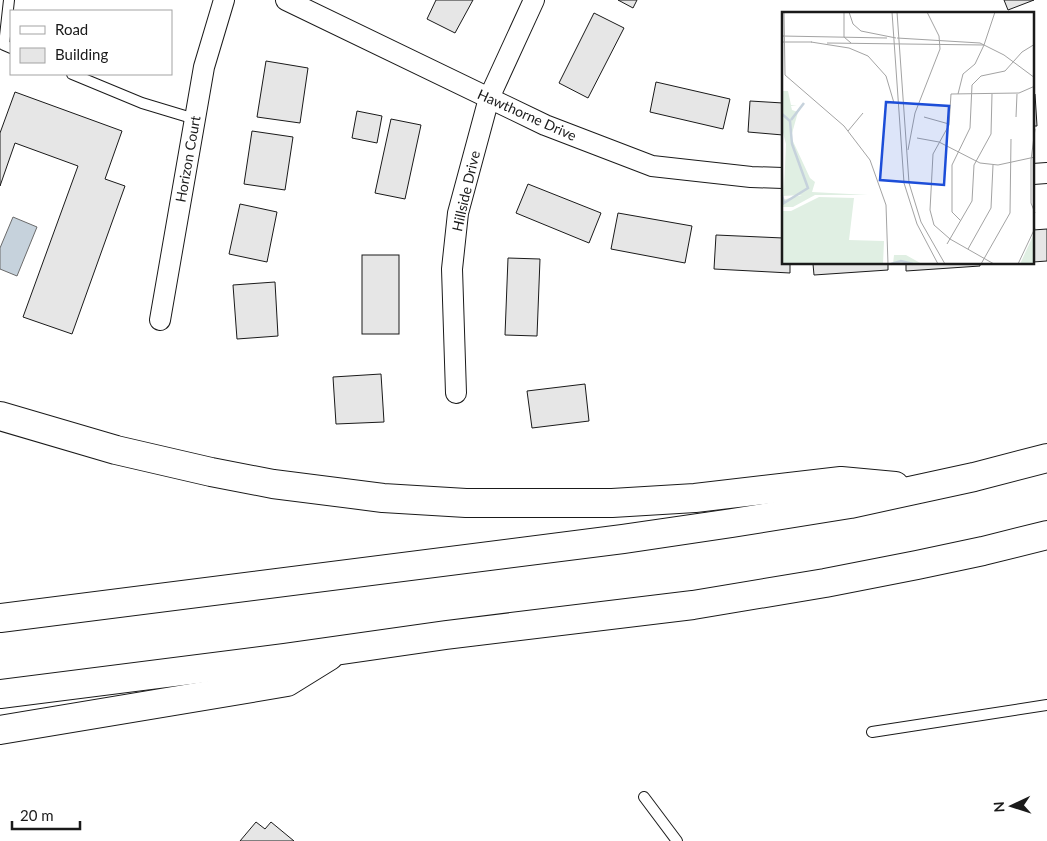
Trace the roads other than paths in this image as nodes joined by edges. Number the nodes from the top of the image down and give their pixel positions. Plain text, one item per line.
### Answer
1 (9, 0) edge
2 (224, 0) edge
3 (286, 0) edge
4 (534, 0) edge
5 (10, 48) edge
6 (74, 75) edge
7 (488, 98) junction
8 (195, 119) junction
9 (1047, 173) edge
10 (1034, 174) edge
11 (782, 178) edge
12 (160, 320) dead end
13 (456, 393) dead end
14 (0, 416) edge
15 (1047, 458) edge
16 (916, 488) junction
17 (1047, 535) edge
18 (0, 618) edge
19 (337, 651) junction
20 (0, 694) edge
21 (1047, 705) edge
22 (0, 730) edge
23 (872, 732) dead end
24 (644, 798) dead end
25 (677, 841) edge

1 - 5 lane
2 - 8 street, Horizon Court
3 - 7 street, Hawthorne Drive
4 - 7 street, Hillside Drive
6 - 8 lane
7 - 11 street, Hawthorne Drive
7 - 13 street, Hillside Drive
8 - 12 street, Horizon Court
9 - 10 street
14 - 16 highway
15 - 16 highway
16 - 18 highway
17 - 19 highway
19 - 20 highway
19 - 22 highway
21 - 23 lane
24 - 25 lane

